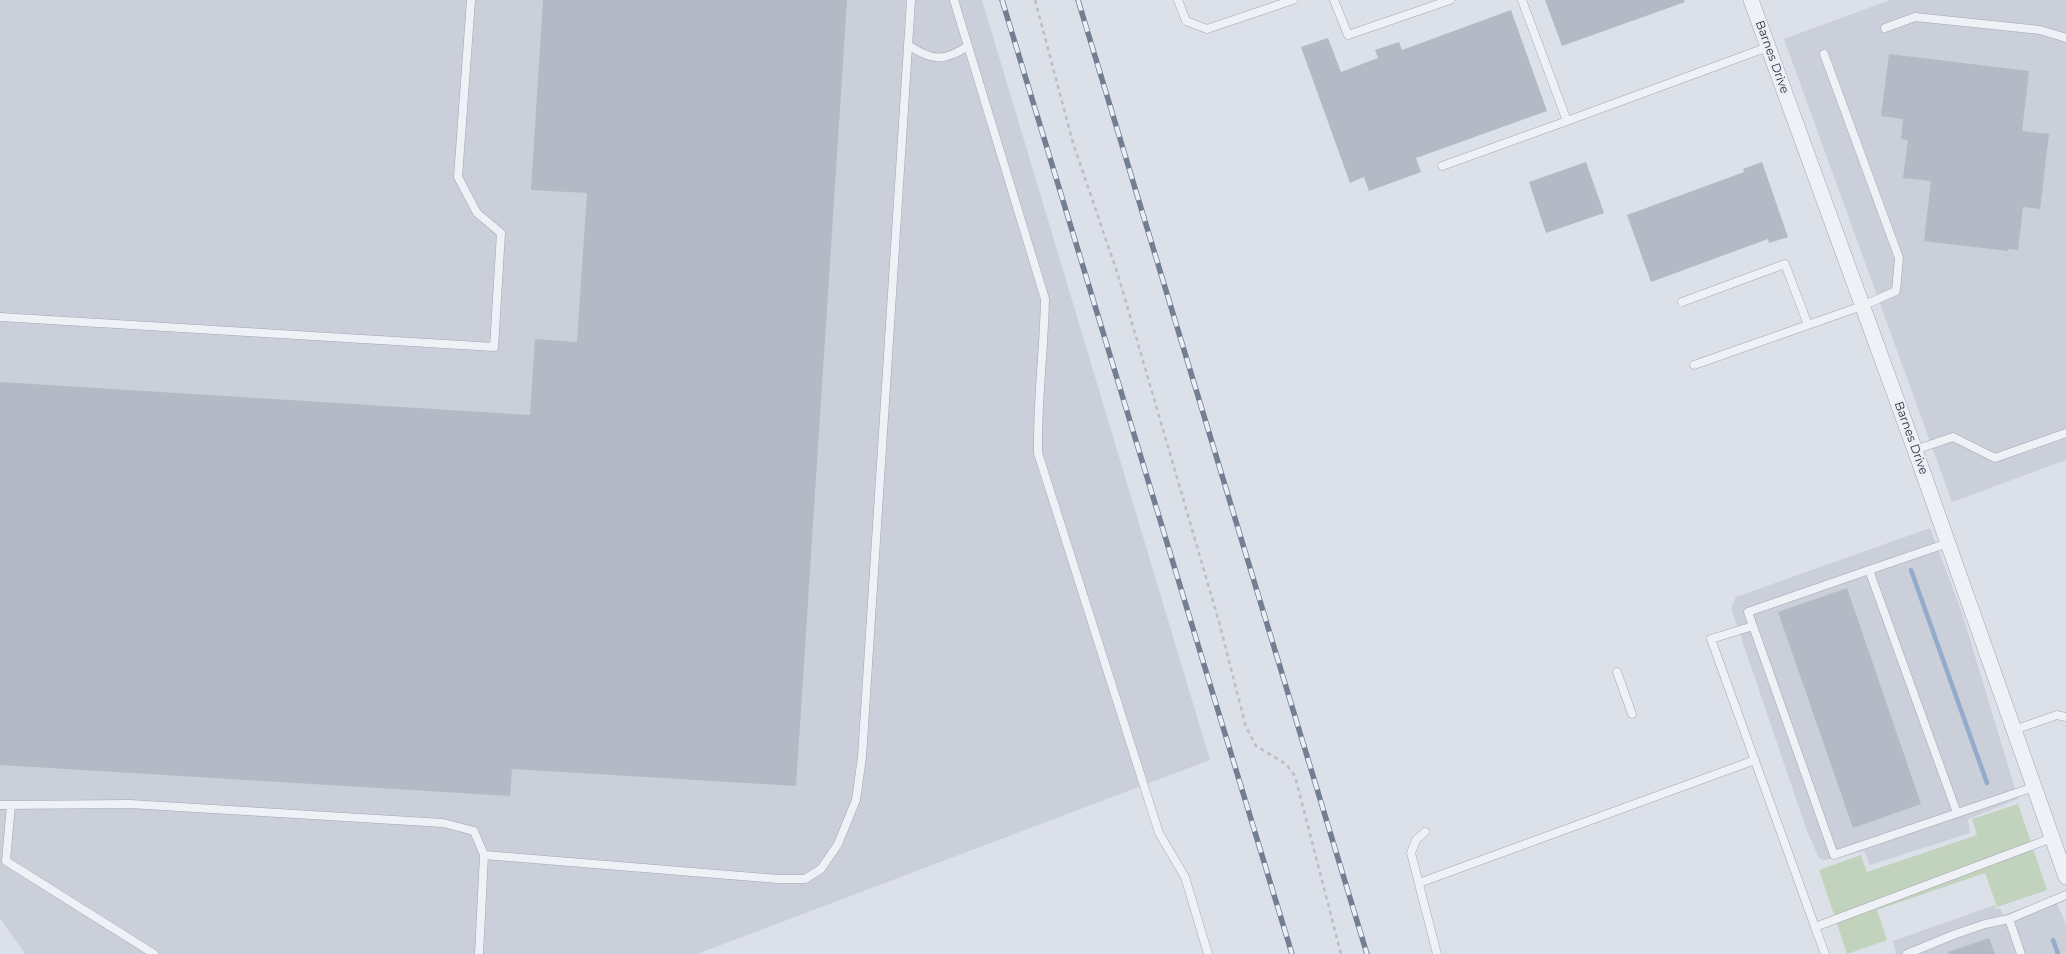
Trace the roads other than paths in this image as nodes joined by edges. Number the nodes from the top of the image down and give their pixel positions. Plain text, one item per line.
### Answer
1 (471, 0) edge
2 (911, 0) edge
3 (954, 0) edge
4 (1178, 0) edge
5 (1293, 0) edge
6 (1334, 0) edge
7 (1450, 0) edge
8 (1522, 0) edge
9 (1751, 0) edge
10 (1885, 28) dead end
11 (2066, 38) edge
12 (908, 45) junction
13 (968, 46) junction
14 (1768, 47) junction
15 (1824, 54) dead end
16 (1567, 121) junction
17 (1442, 166) dead end
18 (1682, 302) dead end
19 (1862, 306) junction
20 (0, 317) edge
21 (1808, 325) junction
22 (1694, 364) dead end
23 (2066, 433) edge
24 (1915, 450) junction
25 (1948, 544) junction
26 (1869, 570) junction
27 (1754, 626) junction
28 (1617, 672) dead end
29 (1632, 714) dead end
30 (2066, 716) edge
31 (2014, 730) junction
32 (1755, 760) junction
33 (2034, 787) junction
34 (0, 805) edge
35 (10, 805) junction
36 (1957, 813) junction
37 (1425, 832) dead end
38 (2052, 838) junction
39 (484, 855) junction
40 (2066, 877) edge
41 (1419, 883) junction
42 (2066, 895) edge
43 (2009, 919) junction
44 (1815, 927) junction
45 (154, 954) edge
46 (479, 954) edge
47 (1208, 954) edge
48 (1437, 954) edge
49 (1825, 954) edge
50 (1907, 954) edge
51 (2022, 954) edge

1 - 20 lane
2 - 12 lane
3 - 13 lane
4 - 5 lane
6 - 7 lane
8 - 16 lane
9 - 14 street, Barnes Drive
10 - 11 lane
12 - 13 lane
12 - 39 lane
13 - 47 lane
14 - 16 lane
14 - 19 street, Barnes Drive
15 - 19 lane
16 - 17 lane
18 - 21 lane
19 - 21 lane
19 - 24 street, Barnes Drive
21 - 22 lane
23 - 24 lane
24 - 25 street, Barnes Drive
25 - 26 lane
25 - 31 street, Barnes Drive
26 - 27 lane
26 - 36 lane
27 - 32 lane
27 - 36 lane
28 - 29 lane
30 - 31 lane
31 - 33 street, Barnes Drive
32 - 41 lane
32 - 44 lane
33 - 36 lane
33 - 38 street, Barnes Drive
34 - 35 lane
35 - 39 lane
35 - 45 lane
37 - 41 lane
38 - 40 street, Barnes Drive
38 - 44 lane
39 - 46 lane
41 - 48 lane
42 - 43 lane
43 - 50 lane
43 - 51 lane
44 - 49 lane

